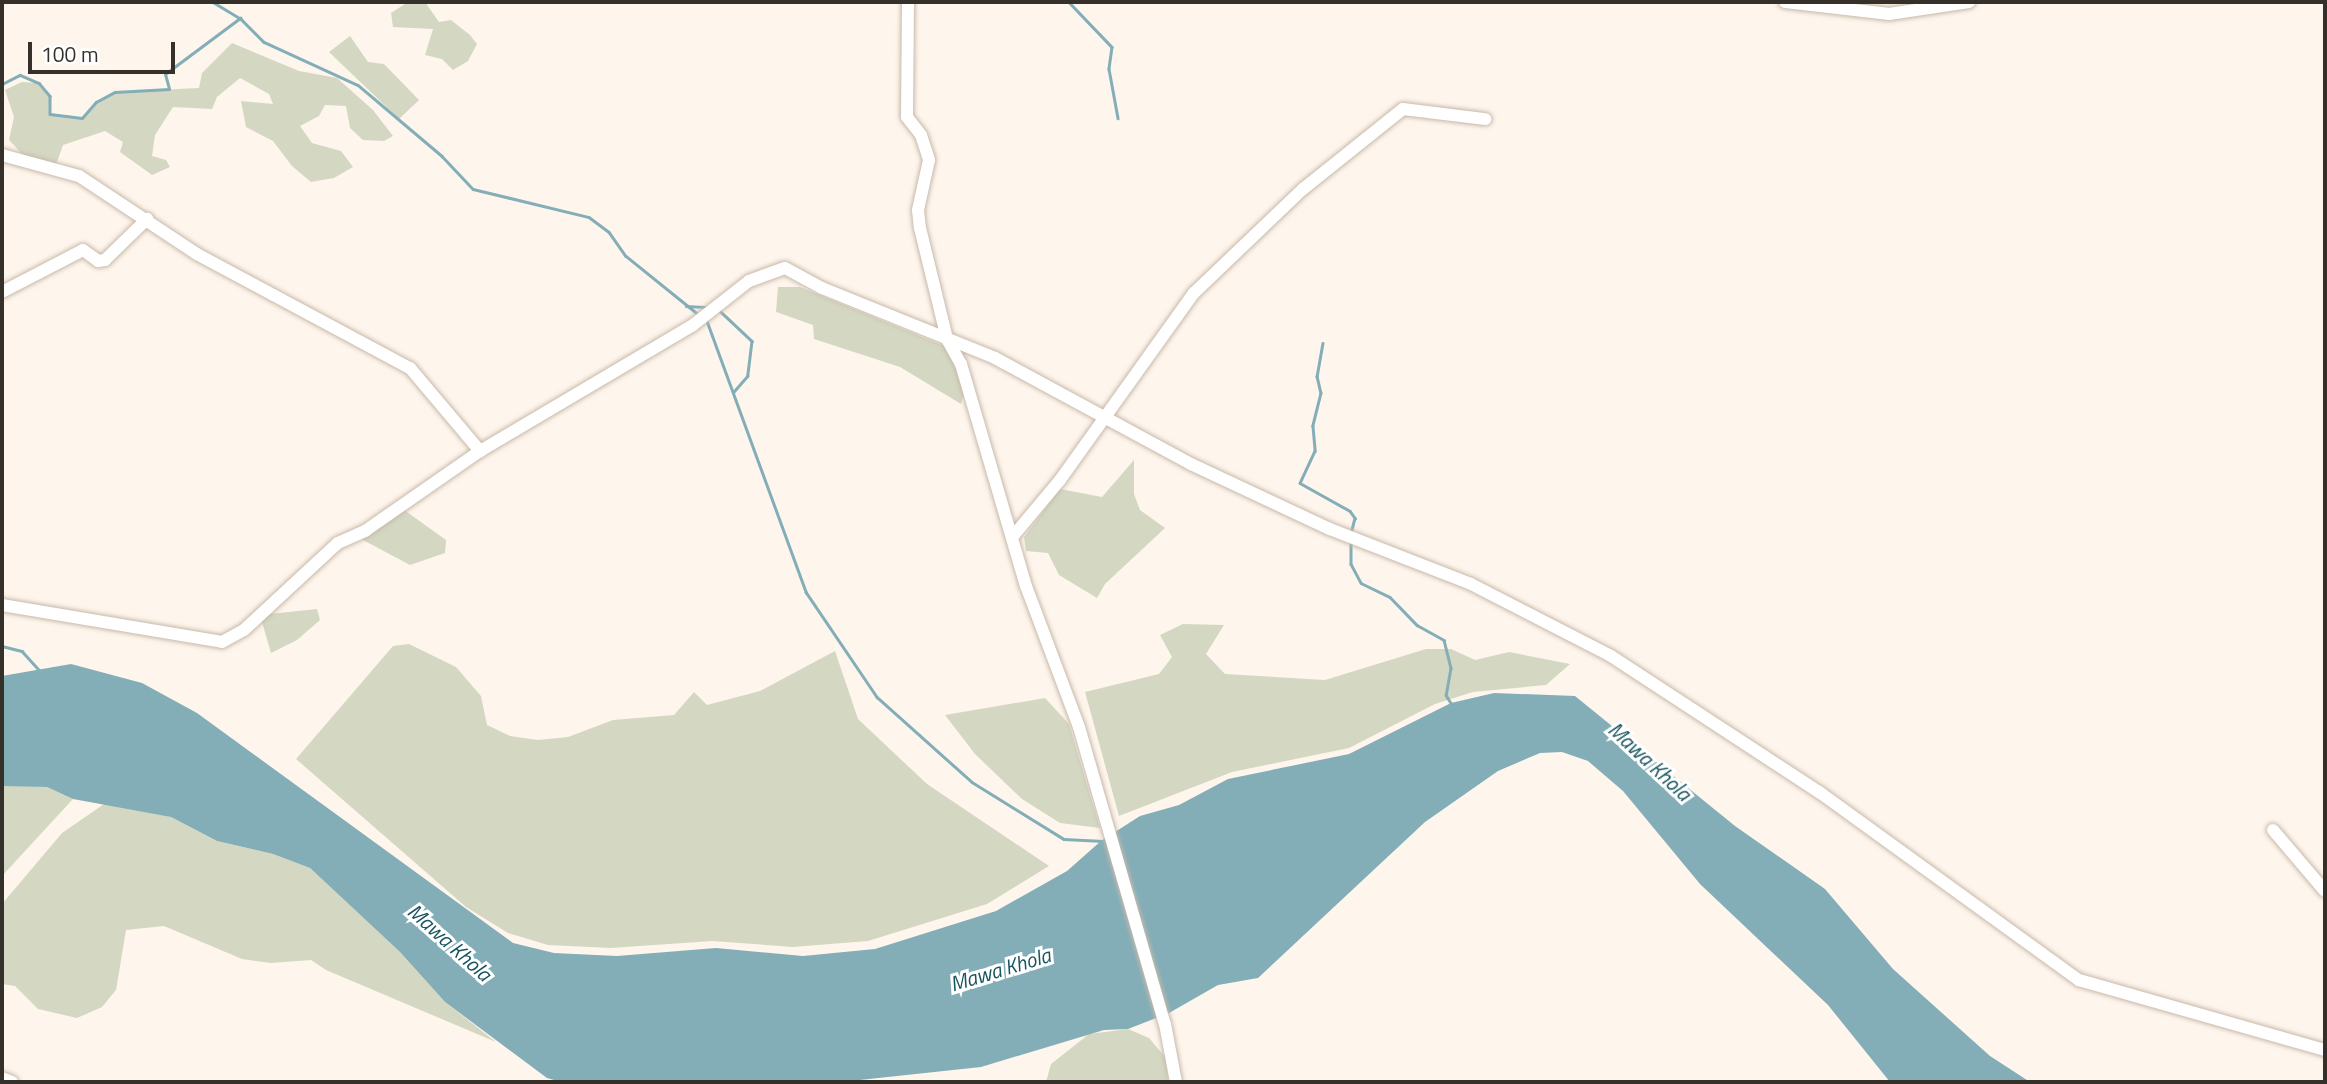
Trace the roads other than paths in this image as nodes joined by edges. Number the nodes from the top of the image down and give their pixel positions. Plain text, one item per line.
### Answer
1 (908, 2) edge
2 (1785, 2) edge
3 (1969, 2) edge
4 (1485, 119) dead end
5 (2, 155) edge
6 (147, 219) junction
7 (2, 292) edge
8 (947, 339) junction
9 (1104, 419) junction
10 (480, 451) junction
11 (1014, 536) junction
12 (2, 605) edge
13 (2273, 830) dead end
14 (2325, 891) edge
15 (2325, 1050) edge
16 (2, 1078) edge
17 (12, 1082) edge
18 (1176, 1082) edge

1 - 8 street
2 - 3 street
4 - 9 street
5 - 6 street
6 - 7 street
6 - 10 street
8 - 9 street
8 - 10 street
8 - 11 street
9 - 11 street
9 - 15 street
10 - 12 street
11 - 18 street
13 - 14 street
16 - 17 street

